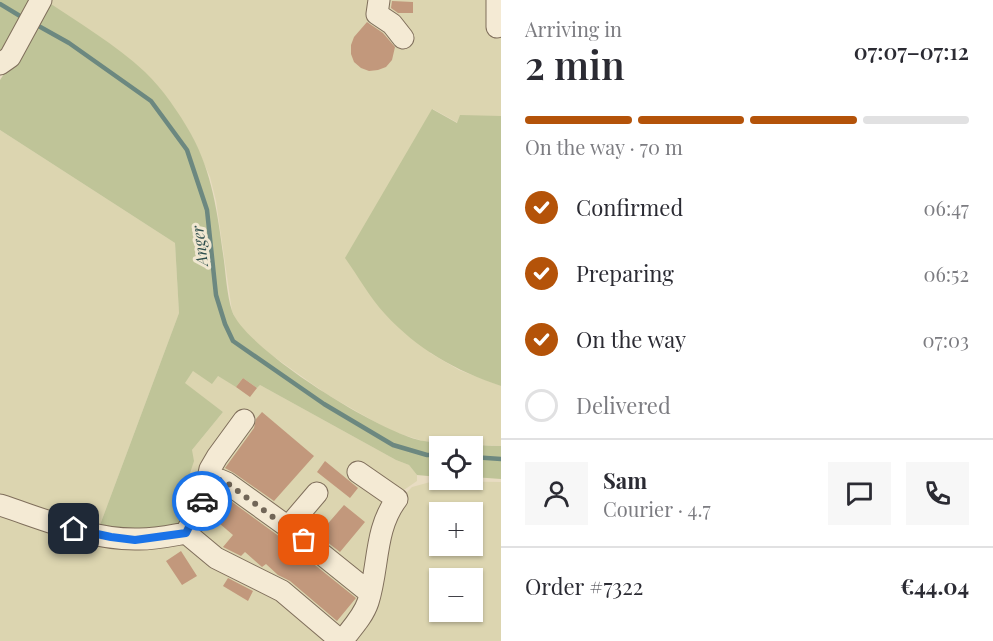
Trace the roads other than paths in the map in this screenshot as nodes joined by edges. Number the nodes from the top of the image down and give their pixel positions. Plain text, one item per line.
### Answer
1 (379, 0) edge
2 (497, 0) edge
3 (39, 5) edge
4 (496, 27) dead end
5 (403, 38) dead end
6 (0, 64) edge
7 (244, 420) dead end
8 (357, 471) dead end
9 (208, 481) junction
10 (317, 493) dead end
11 (0, 505) edge
12 (288, 527) junction
13 (186, 533) junction
14 (370, 592) junction
15 (341, 641) edge

1 - 5 street
2 - 4 street
3 - 6 street
7 - 9 street
8 - 14 street
9 - 12 street
9 - 13 street
10 - 12 street
11 - 13 street
12 - 14 street
13 - 15 street
14 - 15 street

